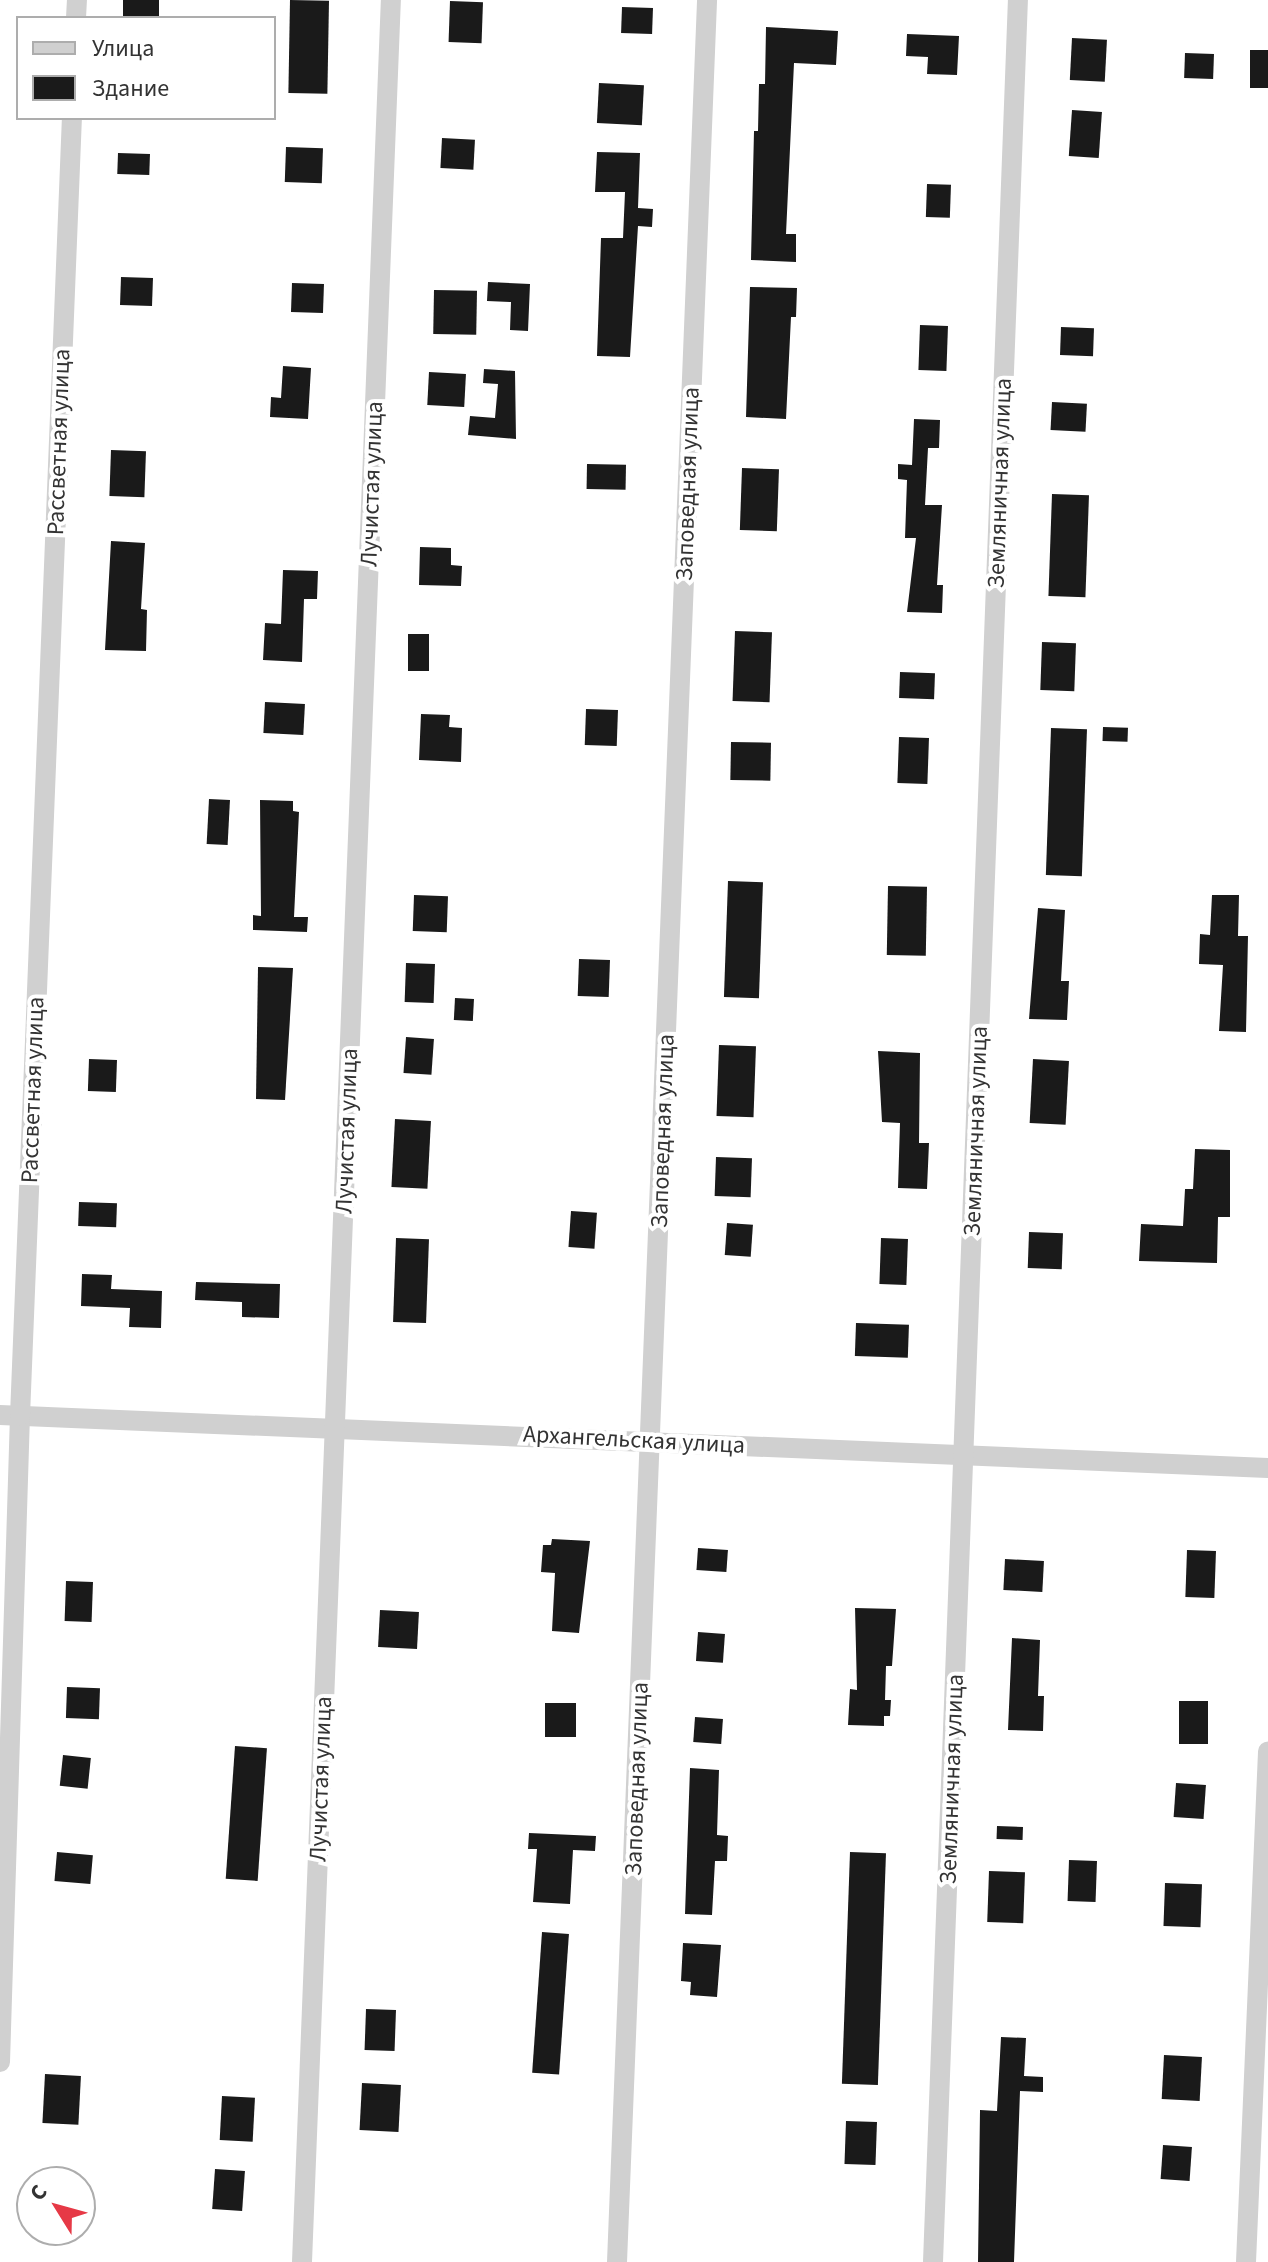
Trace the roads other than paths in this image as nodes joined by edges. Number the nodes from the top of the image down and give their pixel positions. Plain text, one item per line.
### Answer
1 (391, 0) edge
2 (707, 0) edge
3 (1018, 0) edge
4 (72, 120) edge
5 (10, 1415) edge
6 (335, 1427) junction
7 (651, 1441) junction
8 (964, 1454) junction
9 (1268, 1468) edge
10 (1268, 1751) edge
11 (0, 2062) edge
12 (302, 2262) edge
13 (617, 2262) edge
14 (933, 2262) edge
15 (1246, 2262) edge

1 - 6 street, Лучистая улица
2 - 7 street, Заповедная улица
3 - 8 street, Земляничная улица
4 - 5 street, Рассветная улица
5 - 6 street, Архангельская улица
5 - 11 street, Рассветная улица
6 - 7 street, Архангельская улица
6 - 12 street, Лучистая улица
7 - 8 street, Архангельская улица
7 - 13 street, Заповедная улица
8 - 9 street, Архангельская улица
8 - 14 street, Земляничная улица
10 - 15 street

